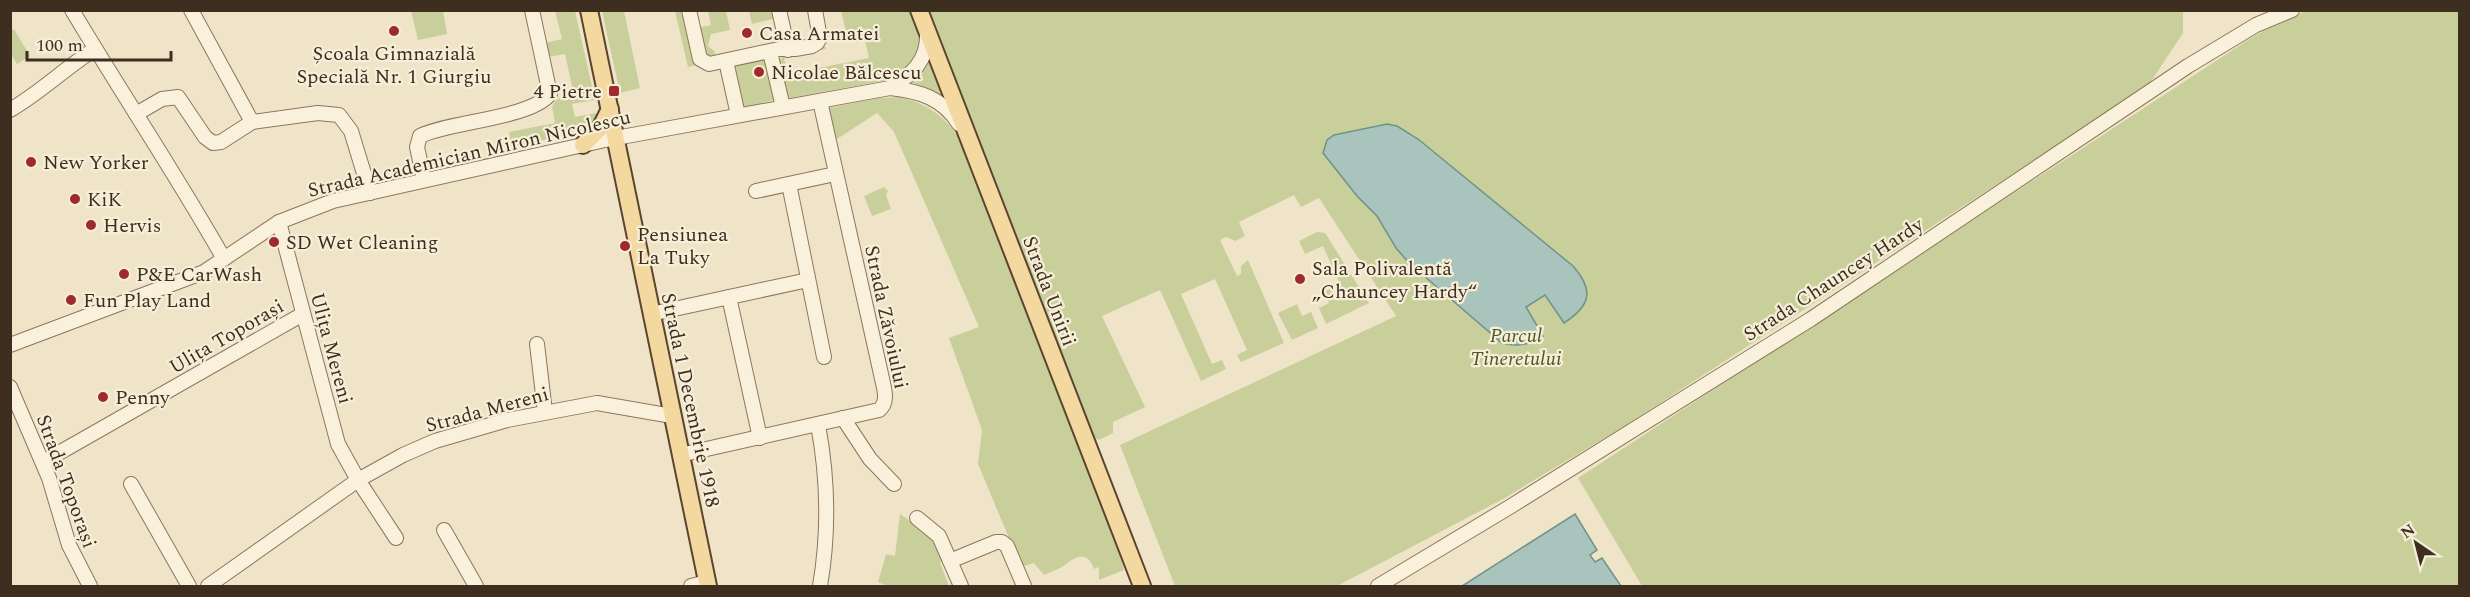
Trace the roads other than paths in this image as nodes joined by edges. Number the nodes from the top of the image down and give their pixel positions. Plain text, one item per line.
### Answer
1 (72, 10) edge
2 (191, 10) edge
3 (532, 10) edge
4 (589, 10) edge
5 (689, 10) edge
6 (779, 10) edge
7 (815, 10) edge
8 (919, 10) edge
9 (2292, 10) edge
10 (927, 32) junction
11 (95, 49) junction
12 (788, 50) junction
13 (770, 52) junction
14 (726, 61) junction
15 (890, 88) junction
16 (820, 101) junction
17 (783, 107) junction
18 (610, 109) junction
19 (10, 110) edge
20 (136, 114) junction
21 (738, 115) junction
22 (252, 122) junction
23 (616, 138) junction
24 (967, 139) junction
25 (583, 145) junction
26 (835, 174) junction
27 (424, 180) junction
28 (789, 184) junction
29 (756, 191) dead end
30 (370, 193) junction
31 (279, 222) junction
32 (224, 259) junction
33 (808, 280) junction
34 (729, 297) junction
35 (303, 314) junction
36 (651, 314) junction
37 (537, 344) dead end
38 (10, 345) edge
39 (824, 357) dead end
40 (10, 387) edge
41 (545, 412) junction
42 (672, 416) junction
43 (843, 418) junction
44 (818, 425) junction
45 (760, 438) junction
46 (680, 455) junction
47 (43, 462) junction
48 (358, 480) junction
49 (131, 484) dead end
50 (894, 484) dead end
51 (917, 518) dead end
52 (444, 530) dead end
53 (396, 538) dead end
54 (950, 561) junction
55 (708, 584) edge
56 (90, 586) edge
57 (189, 586) edge
58 (208, 586) edge
59 (476, 586) edge
60 (691, 586) edge
61 (820, 586) edge
62 (960, 586) edge
63 (1023, 586) edge
64 (1142, 586) edge
65 (1379, 586) edge

1 - 11 street
2 - 22 street
3 - 27 street
4 - 18 main road, Strada 1 Decembrie 1918
5 - 14 street
6 - 12 street
7 - 12 street
8 - 10 main road, Strada Unirii
9 - 65 street, Strada Chauncey Hardy
10 - 15 street, Strada Academician Miron Nicolescu
10 - 24 main road, Strada Unirii
11 - 19 street
11 - 20 street
12 - 13 street
13 - 14 street
13 - 17 street
14 - 21 street
15 - 16 street, Strada Academician Miron Nicolescu
15 - 24 street, Strada Academician Miron Nicolescu
16 - 17 street, Strada Academician Miron Nicolescu
16 - 26 street, Strada Zăvoiului
17 - 21 street, Strada Academician Miron Nicolescu
18 - 23 main road, Strada 1 Decembrie 1918
18 - 25 main road
20 - 22 street
20 - 32 street
21 - 23 street, Strada Academician Miron Nicolescu
22 - 30 street
23 - 25 street, Strada Academician Miron Nicolescu
23 - 36 main road, Strada 1 Decembrie 1918
24 - 64 main road, Strada Unirii
25 - 27 street, Strada Academician Miron Nicolescu
26 - 28 street
26 - 43 street, Strada Zăvoiului
27 - 30 street, Strada Academician Miron Nicolescu
28 - 29 street
28 - 33 street
30 - 31 street, Strada Academician Miron Nicolescu
31 - 32 street, Strada Academician Miron Nicolescu
31 - 35 street, Ulița Mereni
32 - 38 street, Strada Academician Miron Nicolescu
33 - 34 street
33 - 39 street
34 - 36 street
34 - 45 street
35 - 47 street, Ulița Toporași
35 - 48 street, Ulița Mereni
36 - 42 main road, Strada 1 Decembrie 1918
37 - 41 street
40 - 47 street, Strada Toporași
41 - 42 street, Strada Mereni
41 - 48 street, Strada Mereni
42 - 46 main road, Strada 1 Decembrie 1918
43 - 44 street, Strada Zăvoiului
43 - 50 street
44 - 45 street, Strada Zăvoiului
44 - 61 street
45 - 46 street, Strada Zăvoiului
46 - 55 main road, Strada 1 Decembrie 1918
47 - 56 street, Strada Toporași
48 - 53 street, Ulița Mereni
48 - 58 street, Strada Mereni
49 - 57 street
51 - 54 street
52 - 59 street
54 - 62 street
54 - 63 street
55 - 60 street

